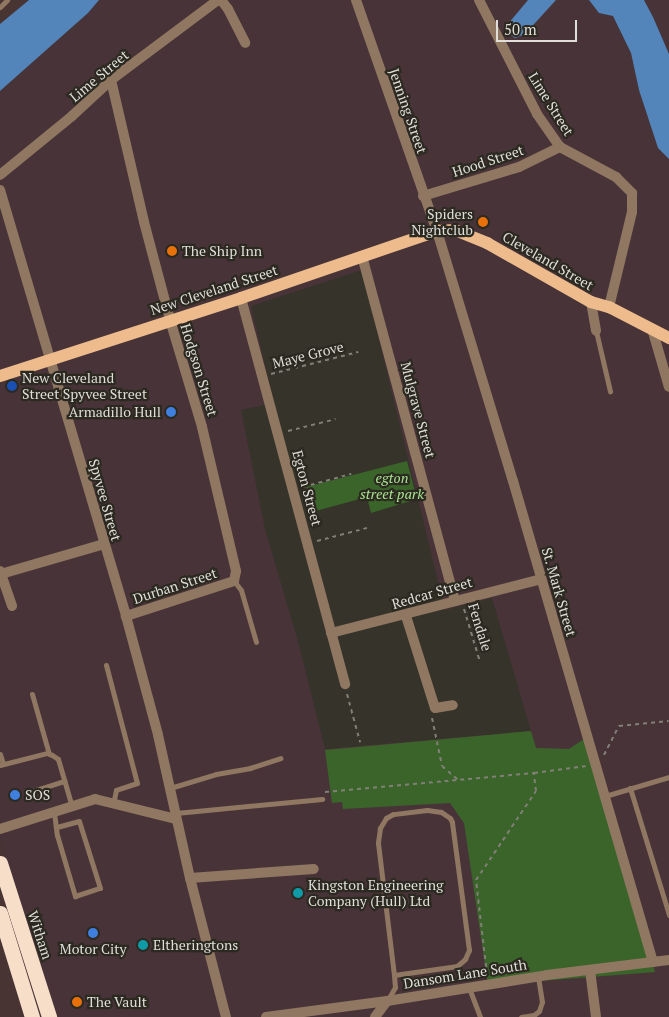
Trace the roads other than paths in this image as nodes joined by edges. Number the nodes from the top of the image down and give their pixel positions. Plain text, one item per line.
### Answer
1 (7, 0) edge
2 (219, 0) edge
3 (356, 0) edge
4 (482, 2) edge
5 (0, 7) edge
6 (245, 43) dead end
7 (111, 80) junction
8 (560, 147) junction
9 (0, 175) edge
10 (0, 190) edge
11 (423, 196) junction
12 (437, 231) junction
13 (362, 256) junction
14 (241, 298) junction
15 (591, 302) junction
16 (610, 308) junction
17 (170, 320) junction
18 (596, 331) joint
19 (653, 332) junction
20 (669, 338) edge
21 (50, 360) junction
22 (0, 376) edge
23 (669, 387) edge
24 (610, 391) dead end
25 (104, 544) junction
26 (1, 573) edge
27 (541, 579) junction
28 (234, 581) junction
29 (458, 600) junction
30 (12, 606) dead end
31 (126, 616) junction
32 (406, 616) junction
33 (331, 633) junction
34 (256, 642) dead end
35 (106, 665) dead end
36 (345, 684) road end
37 (32, 694) dead end
38 (453, 705) dead end
39 (0, 754) edge
40 (49, 754) junction
41 (280, 758) dead end
42 (2, 765) edge
43 (669, 777) edge
44 (64, 781) junction
45 (170, 788) junction
46 (630, 788) junction
47 (33, 791) dead end
48 (605, 796) junction
49 (322, 800) dead end
50 (112, 804) junction
51 (72, 807) junction
52 (54, 812) junction
53 (176, 816) junction
54 (56, 827) junction
55 (0, 829) edge
56 (0, 862) edge
57 (314, 869) dead end
58 (190, 878) junction
59 (0, 913) edge
60 (669, 915) edge
61 (669, 960) edge
62 (653, 962) junction
63 (590, 970) junction
64 (394, 975) junction
65 (538, 976) junction
66 (469, 988) junction
67 (387, 1001) junction
68 (32, 1017) edge
69 (49, 1017) edge
70 (226, 1017) edge
71 (266, 1017) edge
72 (375, 1017) edge
73 (480, 1017) edge
74 (521, 1017) edge
75 (596, 1017) edge

1 - 5 lane
2 - 6 street
2 - 7 street, Lime Street
3 - 11 street, Jenning Street
4 - 8 street, Lime Street
7 - 9 street, Lime Street
7 - 17 street, Hodgson Street
8 - 11 street, Hood Street
8 - 16 street, Lime Street
10 - 21 street, Spyvee Street
11 - 12 street, Jenning Street
12 - 13 main road, New Cleveland Street
12 - 15 main road, Cleveland Street
12 - 27 street, St. Mark Street
13 - 14 main road, New Cleveland Street
13 - 29 street, Mulgrave Street
14 - 17 main road, New Cleveland Street
14 - 33 street, Egton Street
15 - 16 main road, Cleveland Street
15 - 18 street
16 - 19 main road, Cleveland Street
17 - 21 main road, New Cleveland Street
17 - 28 street, Hodgson Street
18 - 24 lane
19 - 20 main road, Cleveland Street
19 - 23 street
21 - 22 main road, New Cleveland Street
21 - 25 street, Spyvee Street
25 - 26 street
25 - 31 street, Spyvee Street
26 - 30 street
27 - 29 street, Redcar Street
27 - 48 street, St. Mark Street
28 - 31 street, Durban Street
28 - 34 lane
29 - 32 street, Redcar Street
31 - 45 street, Spyvee Street
32 - 33 street, Redcar Street
32 - 38 street
33 - 36 street, Egton Street
35 - 50 lane
37 - 40 lane
39 - 42 lane
40 - 42 lane
40 - 44 lane
41 - 45 lane
43 - 46 lane
44 - 47 lane
44 - 51 lane
45 - 53 street, Spyvee Street
46 - 48 lane
46 - 60 lane
48 - 62 street, St. Mark Street
49 - 53 lane
50 - 51 street
50 - 53 street
51 - 52 street
52 - 54 lane
52 - 55 street
53 - 58 street, Spyvee Street
54 - 54 lane
56 - 69 highway, Witham
57 - 58 street
58 - 70 street, Spyvee Street
59 - 68 highway
61 - 62 street, Dansom Lane South
62 - 63 street, Dansom Lane South
63 - 65 street, Dansom Lane South
63 - 75 street
64 - 64 lane
64 - 67 lane
65 - 66 street, Dansom Lane South
65 - 74 lane
66 - 67 street, Dansom Lane South
66 - 73 lane
67 - 71 street, Dansom Lane South
67 - 72 street

